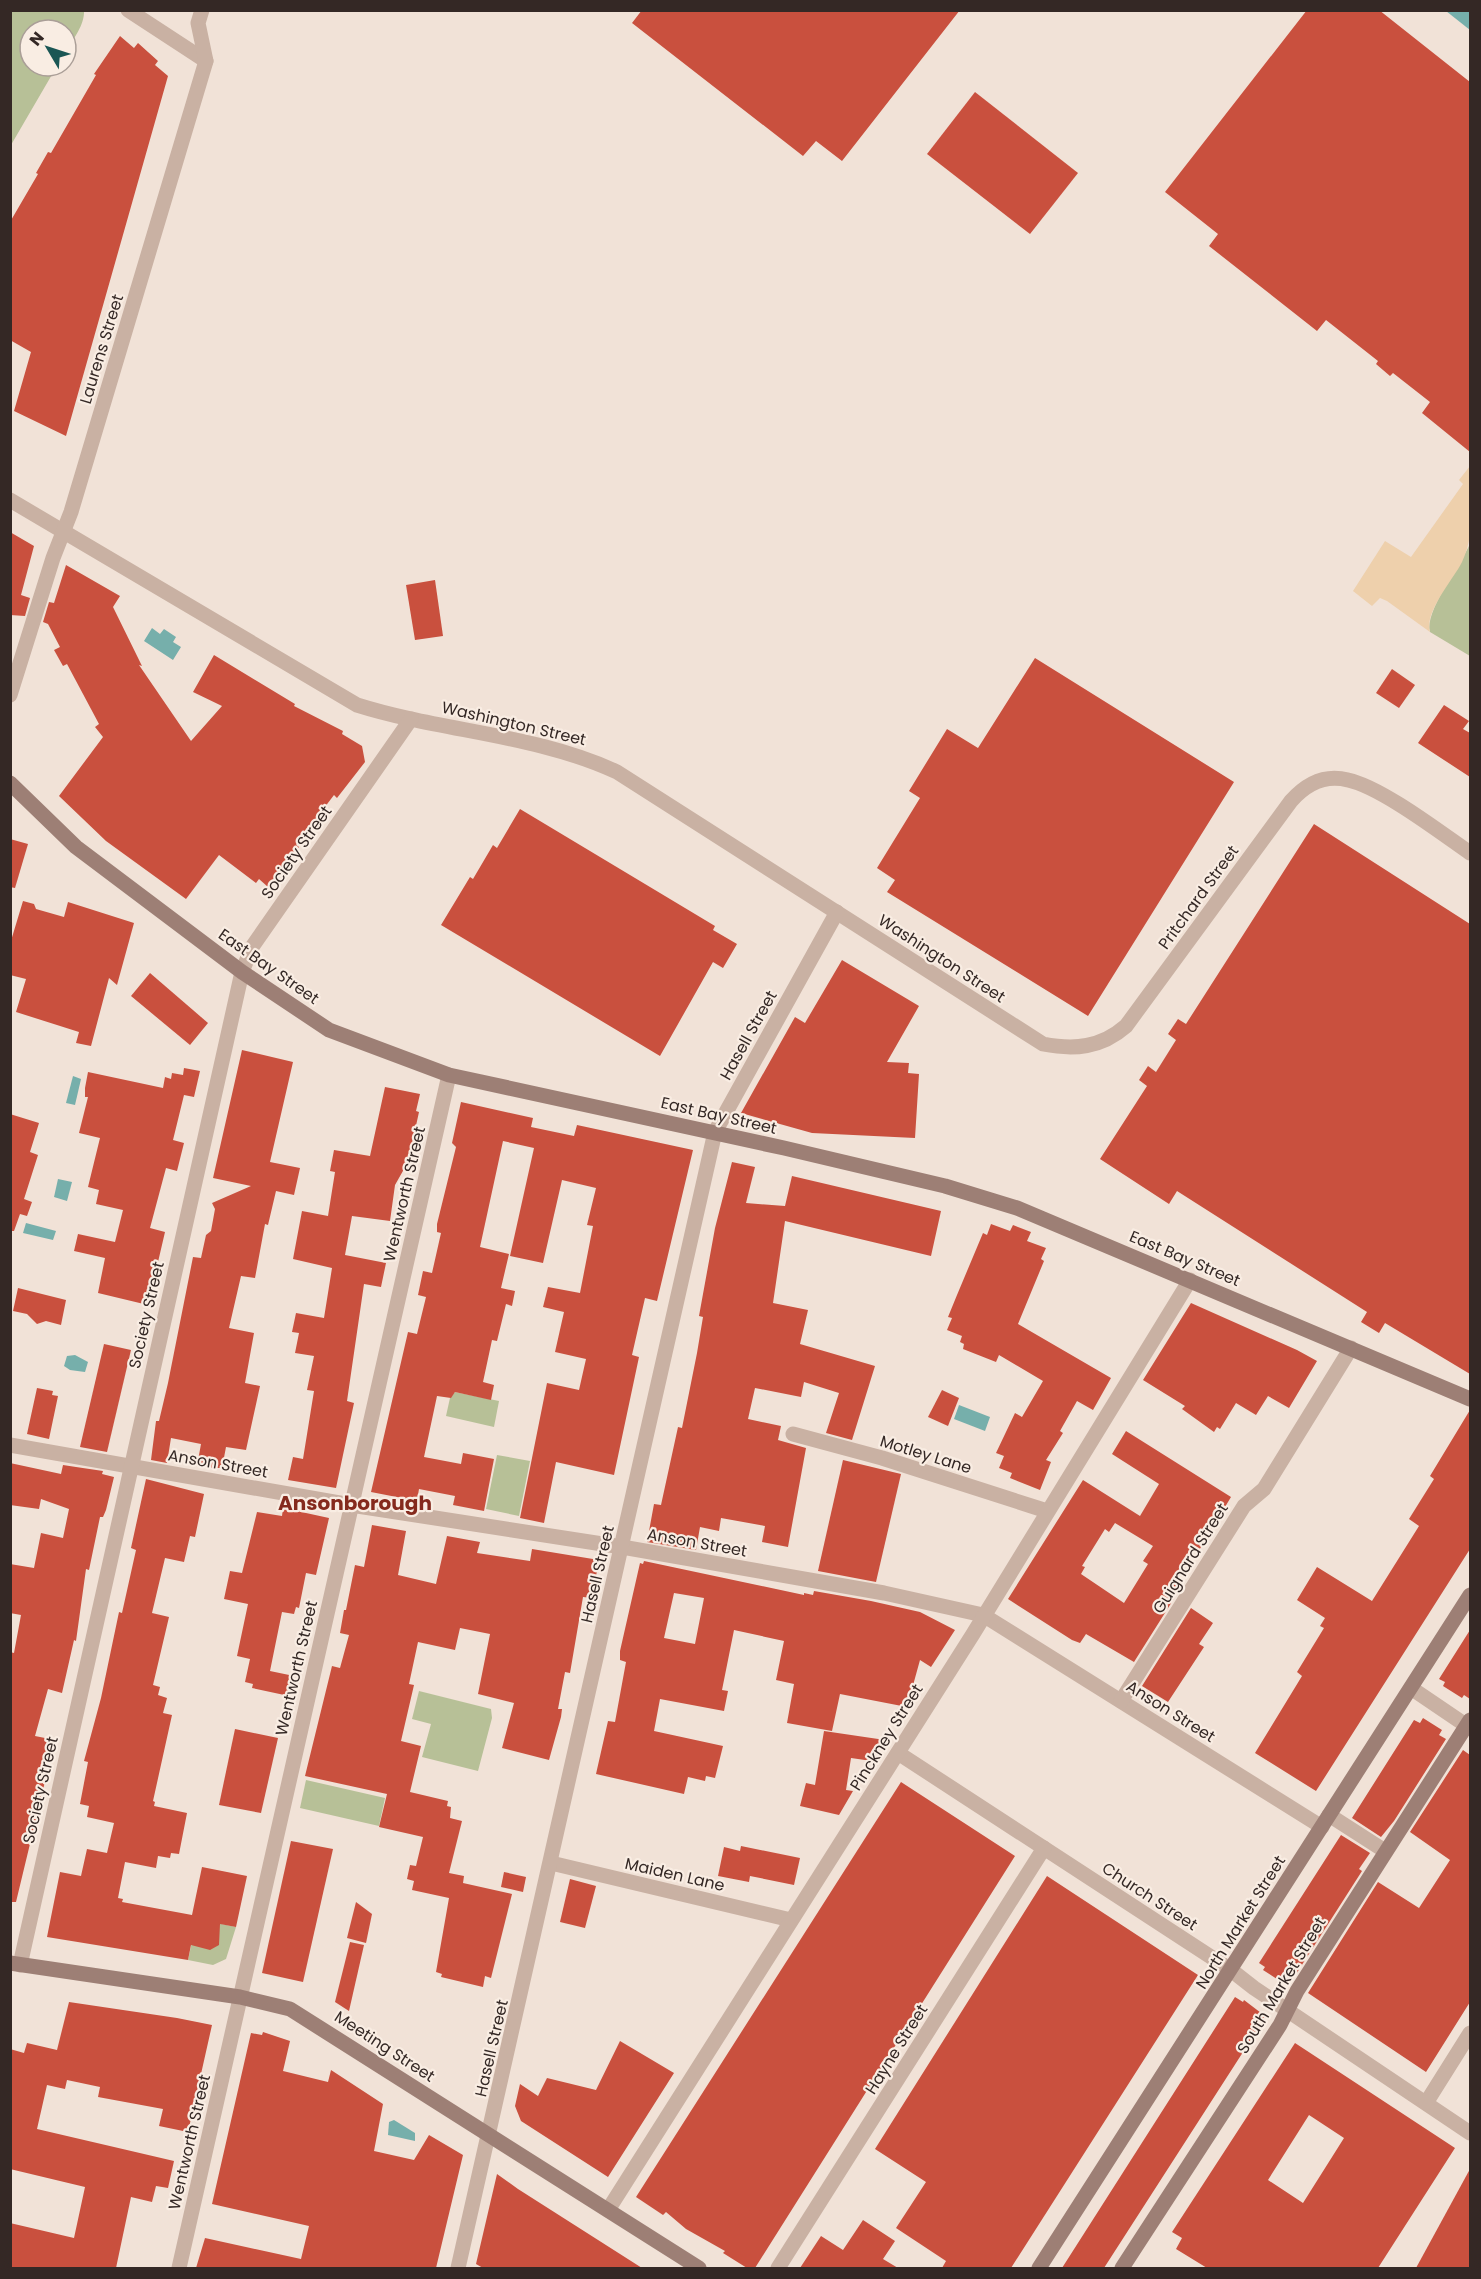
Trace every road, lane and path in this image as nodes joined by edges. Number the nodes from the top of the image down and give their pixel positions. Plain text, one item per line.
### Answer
1 (128, 10) edge
2 (202, 10) edge
3 (206, 61) junction
4 (10, 500) edge
5 (64, 530) junction
6 (10, 695) edge
7 (411, 719) junction
8 (10, 783) edge
9 (1470, 853) edge
10 (837, 912) junction
11 (242, 972) junction
12 (1093, 1045) joint
13 (449, 1075) junction
14 (715, 1132) junction
15 (1190, 1280) junction
16 (1352, 1348) junction
17 (1470, 1399) edge
18 (793, 1434) dead end
19 (10, 1445) edge
20 (130, 1466) junction
21 (351, 1505) junction
22 (1047, 1511) junction
23 (622, 1547) junction
24 (1470, 1595) edge
25 (983, 1615) junction
26 (1411, 1688) junction
27 (1121, 1701) junction
28 (1469, 1724) edge
29 (898, 1753) junction
30 (1326, 1821) junction
31 (1044, 1848) junction
32 (1385, 1851) junction
33 (551, 1863) junction
34 (791, 1920) junction
35 (15, 1964) edge
36 (1231, 1970) junction
37 (240, 1997) junction
38 (1286, 2009) junction
39 (1470, 2033) edge
40 (1426, 2103) junction
41 (1470, 2133) edge
42 (490, 2134) junction
43 (608, 2210) junction
44 (179, 2268) edge
45 (458, 2268) edge
46 (699, 2268) edge
47 (778, 2268) edge
48 (1039, 2268) edge
49 (1122, 2268) edge

1 - 3 street
2 - 3 street, Laurens Street
3 - 5 street, Laurens Street
4 - 5 street, Washington Street
5 - 6 street, Laurens Street
5 - 7 street, Washington Street
7 - 10 street, Washington Street
7 - 11 street, Society Street
8 - 11 street, East Bay Street
9 - 12 street, Pritchard Street
10 - 12 street, Washington Street
10 - 14 street, Hasell Street
11 - 13 street, East Bay Street
11 - 20 street, Society Street
13 - 14 street, East Bay Street
13 - 21 street, Wentworth Street
14 - 15 street, East Bay Street
14 - 23 street, Hasell Street
15 - 16 street, East Bay Street
15 - 22 street, Pinckney Street
16 - 17 street, East Bay Street
16 - 27 street, Guignard Street
18 - 22 street, Motley Lane
19 - 20 street, Anson Street
20 - 21 street, Anson Street
20 - 35 street, Society Street
21 - 23 street, Anson Street
21 - 37 street, Wentworth Street
22 - 25 street, Pinckney Street
23 - 25 street, Anson Street
23 - 33 street, Hasell Street
24 - 26 street, North Market Street
25 - 27 street, Anson Street
25 - 29 street, Pinckney Street
26 - 28 street
26 - 30 street, North Market Street
27 - 30 street, Anson Street
28 - 32 street, South Market Street
29 - 31 street, Church Street
29 - 34 street, Pinckney Street
30 - 32 street, Anson Street
30 - 36 street, North Market Street
31 - 36 street, Church Street
31 - 47 street, Hayne Street
32 - 38 street, South Market Street
33 - 34 street, Maiden Lane
33 - 42 street, Hasell Street
34 - 43 street, Pinckney Street
35 - 37 street, Meeting Street
36 - 38 street, Church Street
36 - 48 street, North Market Street
37 - 42 street, Meeting Street
37 - 44 street, Wentworth Street
38 - 40 street, Church Street
38 - 49 street, South Market Street
39 - 40 street
40 - 41 street, Church Street
42 - 43 street, Meeting Street
42 - 45 street, Hasell Street
43 - 46 street, Meeting Street

